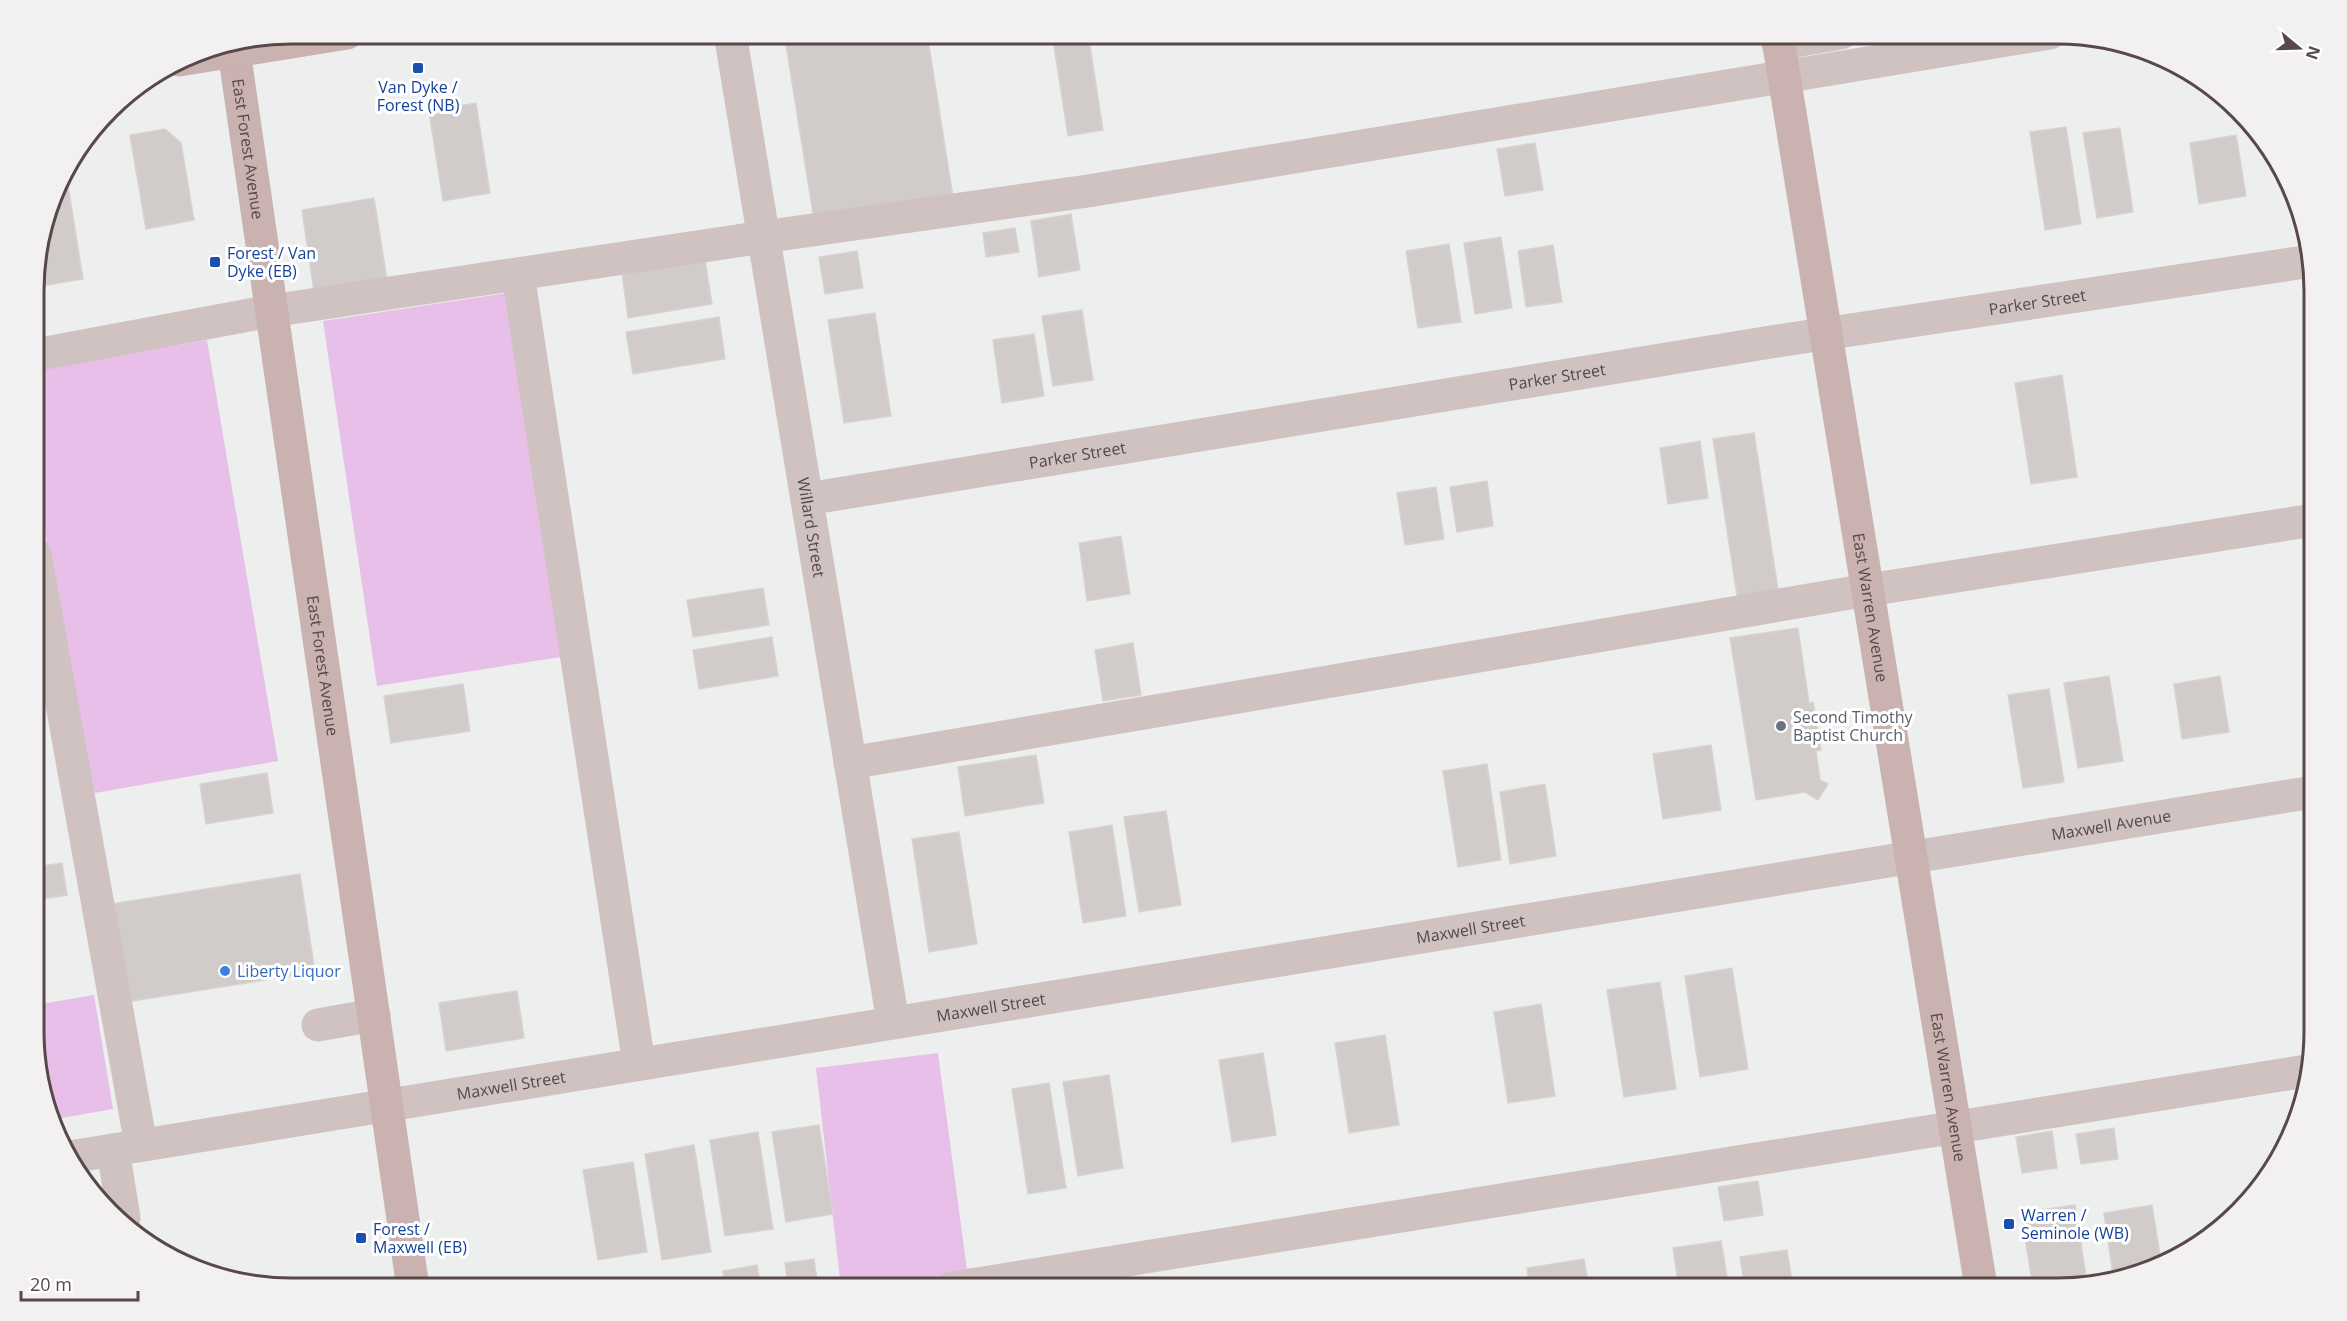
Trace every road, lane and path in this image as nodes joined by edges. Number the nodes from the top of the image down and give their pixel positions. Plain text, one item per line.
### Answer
1 (732, 44) edge
2 (1778, 44) edge
3 (1982, 44) edge
4 (233, 50) edge
5 (1783, 76) junction
6 (763, 237) junction
7 (2302, 262) edge
8 (518, 274) junction
9 (271, 311) junction
10 (1826, 333) junction
11 (44, 353) edge
12 (807, 499) junction
13 (2304, 521) edge
14 (1868, 590) junction
15 (44, 600) edge
16 (850, 763) junction
17 (2304, 793) edge
18 (1911, 858) junction
19 (374, 1015) junction
20 (893, 1022) junction
21 (318, 1025) dead end
22 (639, 1064) junction
23 (2300, 1072) edge
24 (388, 1105) junction
25 (1954, 1126) junction
26 (127, 1148) junction
27 (78, 1156) edge
28 (124, 1213) edge
29 (411, 1278) edge
30 (1014, 1278) edge
31 (1979, 1278) edge

1 - 6 street, Willard Street
2 - 5 main road, East Warren Avenue
3 - 5 street
4 - 9 main road, East Forest Avenue
5 - 6 street
5 - 10 main road, East Warren Avenue
6 - 8 street
6 - 12 street, Willard Street
7 - 10 street, Parker Street
8 - 9 street
8 - 22 street
9 - 11 street
9 - 19 main road, East Forest Avenue
10 - 12 street, Parker Street
10 - 14 main road, East Warren Avenue
12 - 16 street, Willard Street
13 - 14 street
14 - 16 street
14 - 18 main road, East Warren Avenue
15 - 26 street
16 - 20 street, Willard Street
17 - 18 street, Maxwell Avenue
18 - 20 street, Maxwell Street
18 - 25 main road, East Warren Avenue
19 - 21 street
19 - 24 main road, East Forest Avenue
20 - 22 street, Maxwell Street
22 - 24 street, Maxwell Street
23 - 25 street
24 - 26 street, Maxwell Street
24 - 29 main road, East Forest Avenue
25 - 30 street
25 - 31 main road, East Warren Avenue
26 - 27 street, Maxwell Street
26 - 28 street

